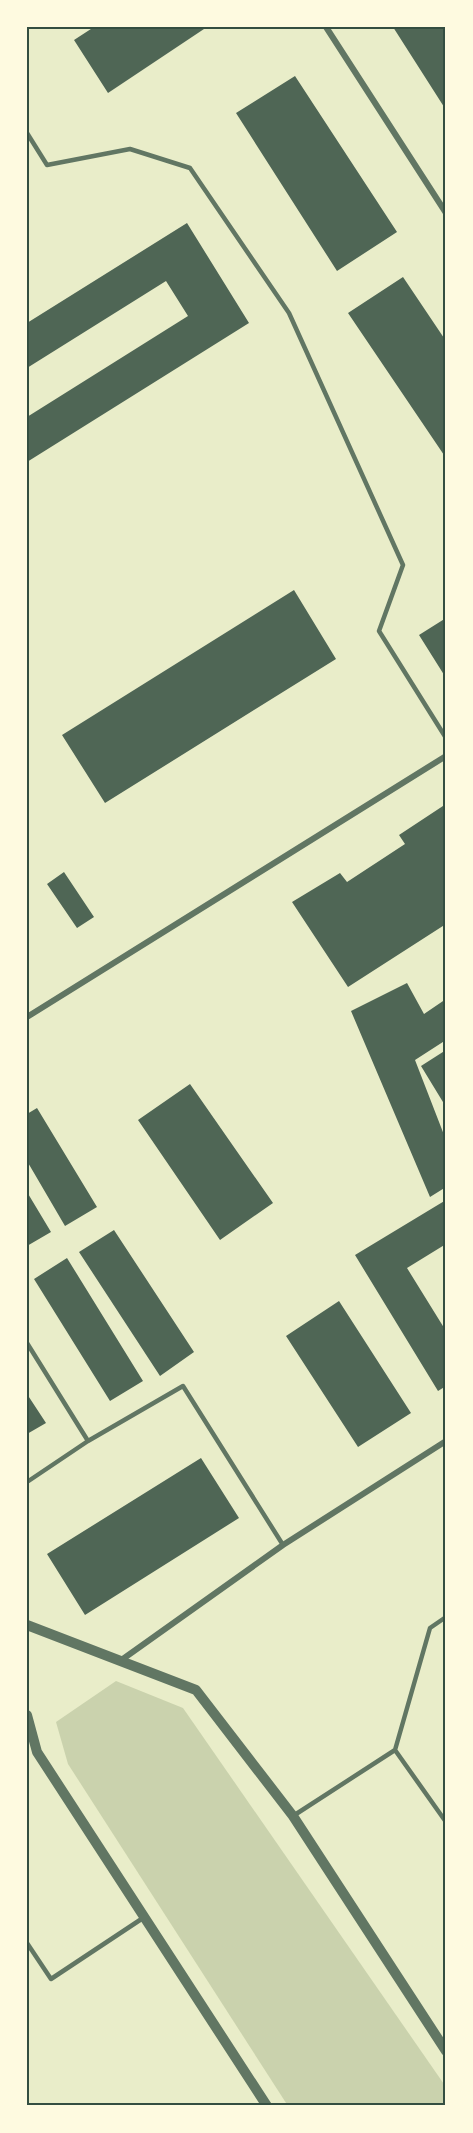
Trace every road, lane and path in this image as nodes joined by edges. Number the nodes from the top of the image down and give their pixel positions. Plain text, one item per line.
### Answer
1 (326, 27) edge
2 (27, 133) edge
3 (446, 213) edge
4 (446, 738) edge
5 (446, 756) edge
6 (27, 1017) edge
7 (27, 1343) edge
8 (88, 1441) junction
9 (446, 1441) edge
10 (27, 1482) edge
11 (283, 1545) junction
12 (446, 1617) edge
13 (27, 1625) edge
14 (119, 1661) junction
15 (27, 1715) edge
16 (395, 1750) junction
17 (293, 1816) junction
18 (446, 1822) edge
19 (144, 1917) junction
20 (27, 1943) edge
21 (446, 2051) edge
22 (267, 2106) edge

1 - 3 street
2 - 4 lane
5 - 6 street
7 - 8 lane
8 - 10 lane
8 - 11 lane
9 - 11 street
11 - 14 street
12 - 16 lane
13 - 14 street
14 - 17 street
15 - 19 street
16 - 17 lane
16 - 18 lane
17 - 21 street
19 - 20 lane
19 - 22 street

